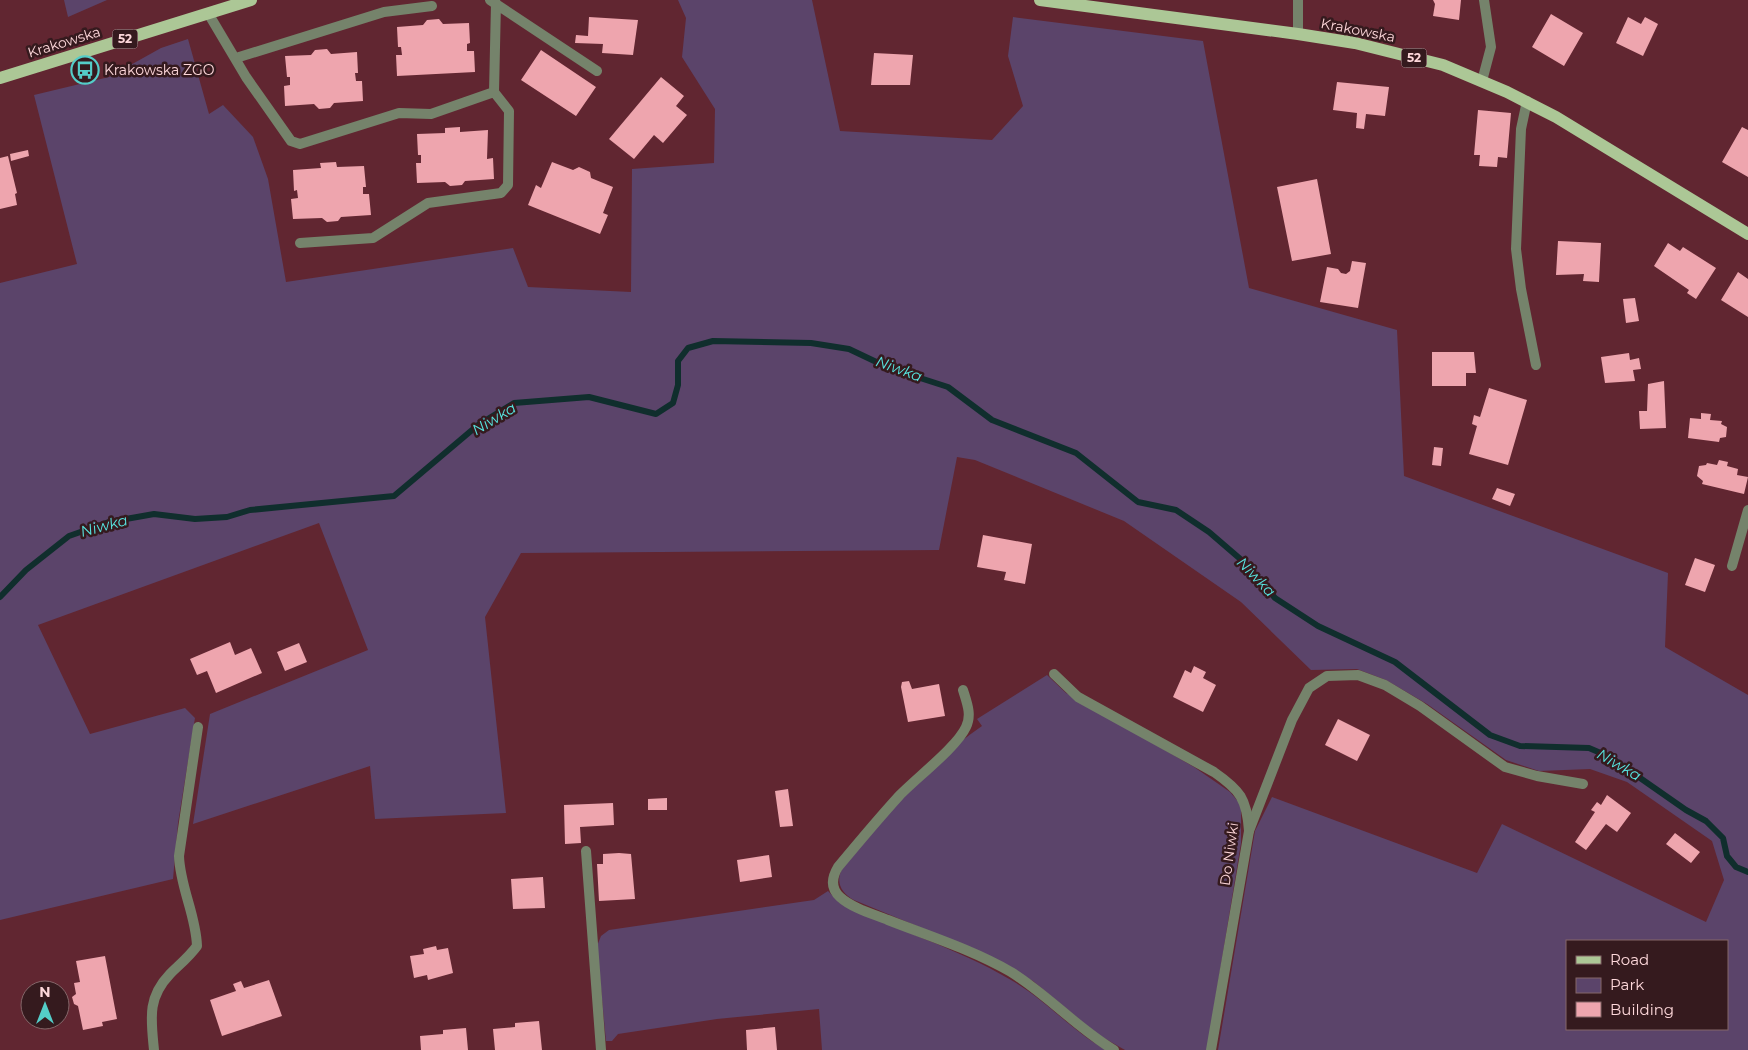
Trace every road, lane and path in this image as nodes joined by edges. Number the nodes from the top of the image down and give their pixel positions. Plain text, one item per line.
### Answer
1 (251, 0) edge
2 (1040, 0) edge
3 (1298, 0) edge
4 (1484, 0) edge
5 (493, 2) edge
6 (228, 3) edge
7 (432, 6) dead end
8 (208, 13) junction
9 (1298, 34) junction
10 (236, 58) junction
11 (597, 71) dead end
12 (0, 78) edge
13 (1482, 81) junction
14 (494, 92) junction
15 (1527, 102) junction
16 (1748, 234) edge
17 (300, 243) dead end
18 (1536, 365) dead end
19 (1748, 510) edge
20 (1732, 566) dead end
21 (1054, 674) dead end
22 (963, 690) dead end
23 (198, 727) dead end
24 (1583, 784) dead end
25 (1249, 831) junction
26 (586, 851) dead end
27 (154, 1050) edge
28 (601, 1050) edge
29 (1114, 1050) edge
30 (1210, 1050) edge

1 - 6 main road, Krakowska / 52
2 - 9 main road, Krakowska / 52
3 - 9 street
4 - 13 street
5 - 11 street
5 - 14 street
6 - 8 main road, Krakowska / 52
7 - 10 street
8 - 10 street
8 - 12 main road, Krakowska / 52
9 - 13 main road, Krakowska / 52
10 - 14 street
13 - 15 main road, Krakowska / 52
14 - 17 street
15 - 16 main road, Krakowska / 52
15 - 18 street
19 - 20 street
21 - 25 street, Do Niwki
22 - 29 street
23 - 27 street
24 - 25 street
25 - 30 street, Do Niwki
26 - 28 street

